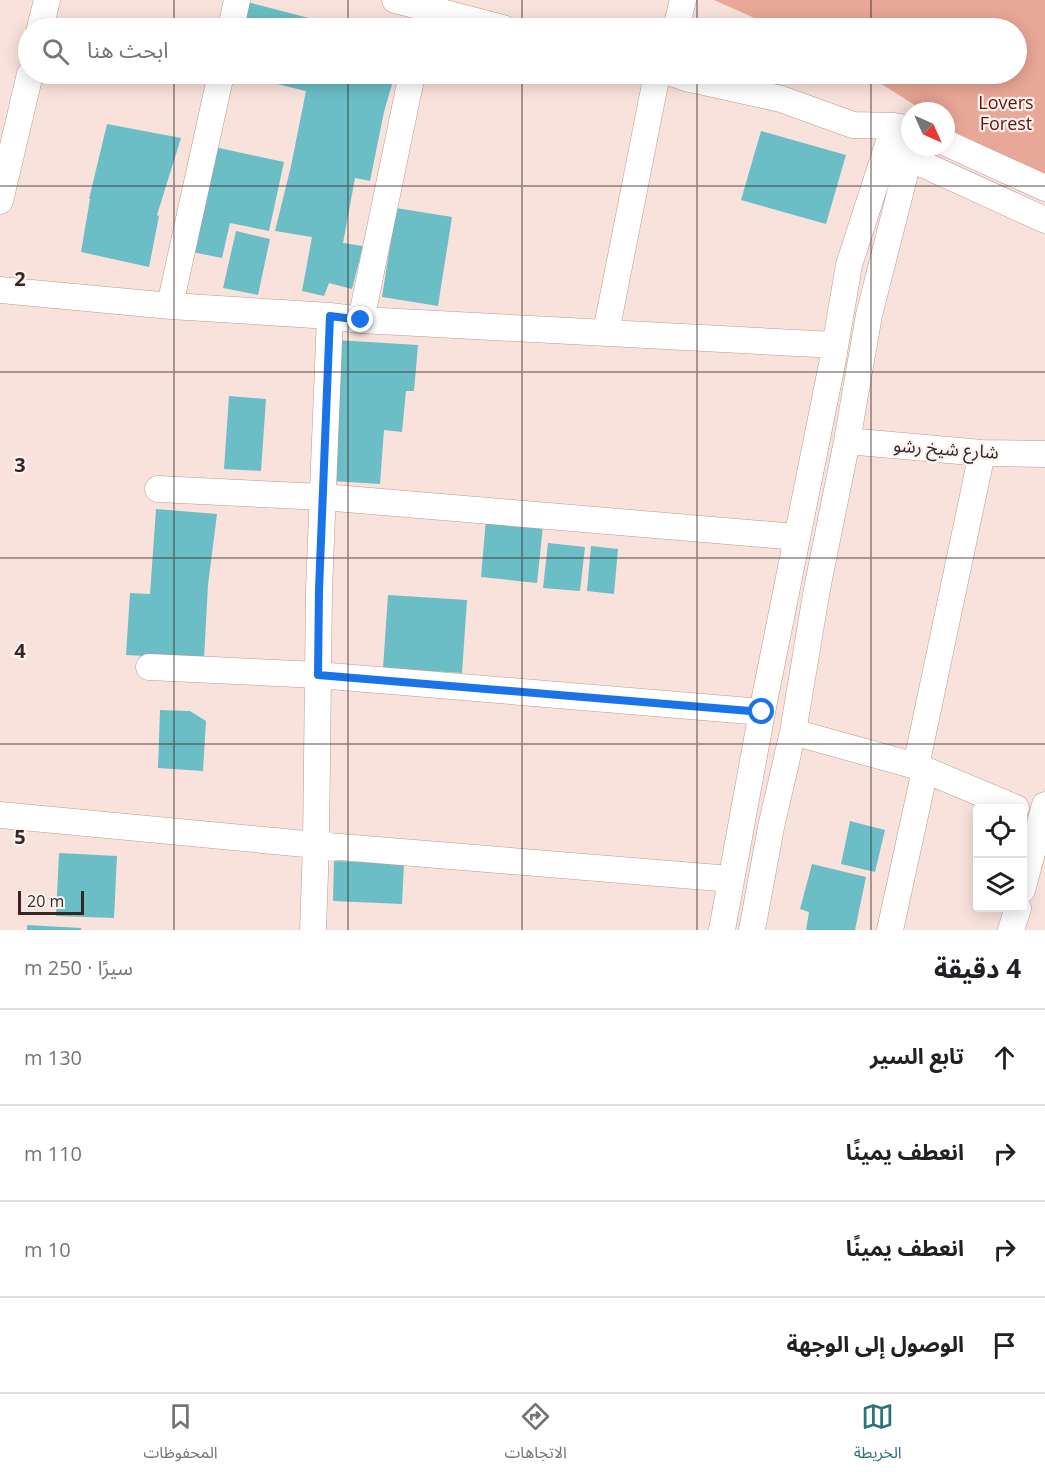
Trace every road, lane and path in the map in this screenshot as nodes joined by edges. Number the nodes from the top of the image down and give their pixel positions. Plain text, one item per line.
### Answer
1 (47, 0) edge
2 (237, 0) edge
3 (395, 0) edge
4 (683, 0) edge
5 (42, 18) edge
6 (233, 18) edge
7 (423, 18) edge
8 (678, 18) edge
9 (28, 84) edge
10 (219, 84) edge
11 (410, 84) edge
12 (655, 84) edge
13 (713, 84) edge
14 (853, 125) junction
15 (901, 128) edge
16 (955, 147) edge
17 (901, 151) edge
18 (901, 154) edge
19 (901, 156) edge
20 (911, 156) edge
21 (1045, 188) edge
22 (0, 201) edge
23 (1045, 219) edge
24 (0, 290) edge
25 (171, 306) junction
26 (330, 316) junction
27 (361, 320) junction
28 (606, 332) junction
29 (835, 345) junction
30 (847, 441) junction
31 (982, 453) junction
32 (1045, 454) edge
33 (158, 489) dead end
34 (323, 497) junction
35 (797, 537) junction
36 (148, 667) dead end
37 (318, 675) junction
38 (762, 712) junction
39 (793, 732) junction
40 (920, 768) junction
41 (1006, 804) edge
42 (0, 814) edge
43 (1039, 814) edge
44 (316, 844) junction
45 (1027, 871) edge
46 (731, 879) junction
47 (1017, 912) edge
48 (313, 930) edge
49 (722, 930) edge
50 (752, 930) edge
51 (890, 930) edge
52 (1011, 930) edge

1 - 5 street
2 - 6 street
3 - 7 street
4 - 8 street
9 - 22 street
10 - 25 street
11 - 27 street
12 - 28 street
13 - 14 street
14 - 15 street
14 - 17 street
16 - 21 street
18 - 29 street
19 - 30 street
20 - 23 street
24 - 25 street
25 - 26 street
26 - 27 street
26 - 34 street
27 - 28 street
28 - 29 street
29 - 35 street
30 - 31 street, شارع شيخ رشو
30 - 39 street
31 - 32 street, شارع شيخ رشو
31 - 40 street
33 - 34 street
34 - 35 street
34 - 37 street
35 - 38 street
36 - 37 street
37 - 38 street
37 - 44 street
38 - 46 street
39 - 40 street
39 - 50 street
40 - 41 street
40 - 51 street
42 - 44 street
43 - 45 street
44 - 46 street
44 - 48 street
46 - 49 street
47 - 52 street

